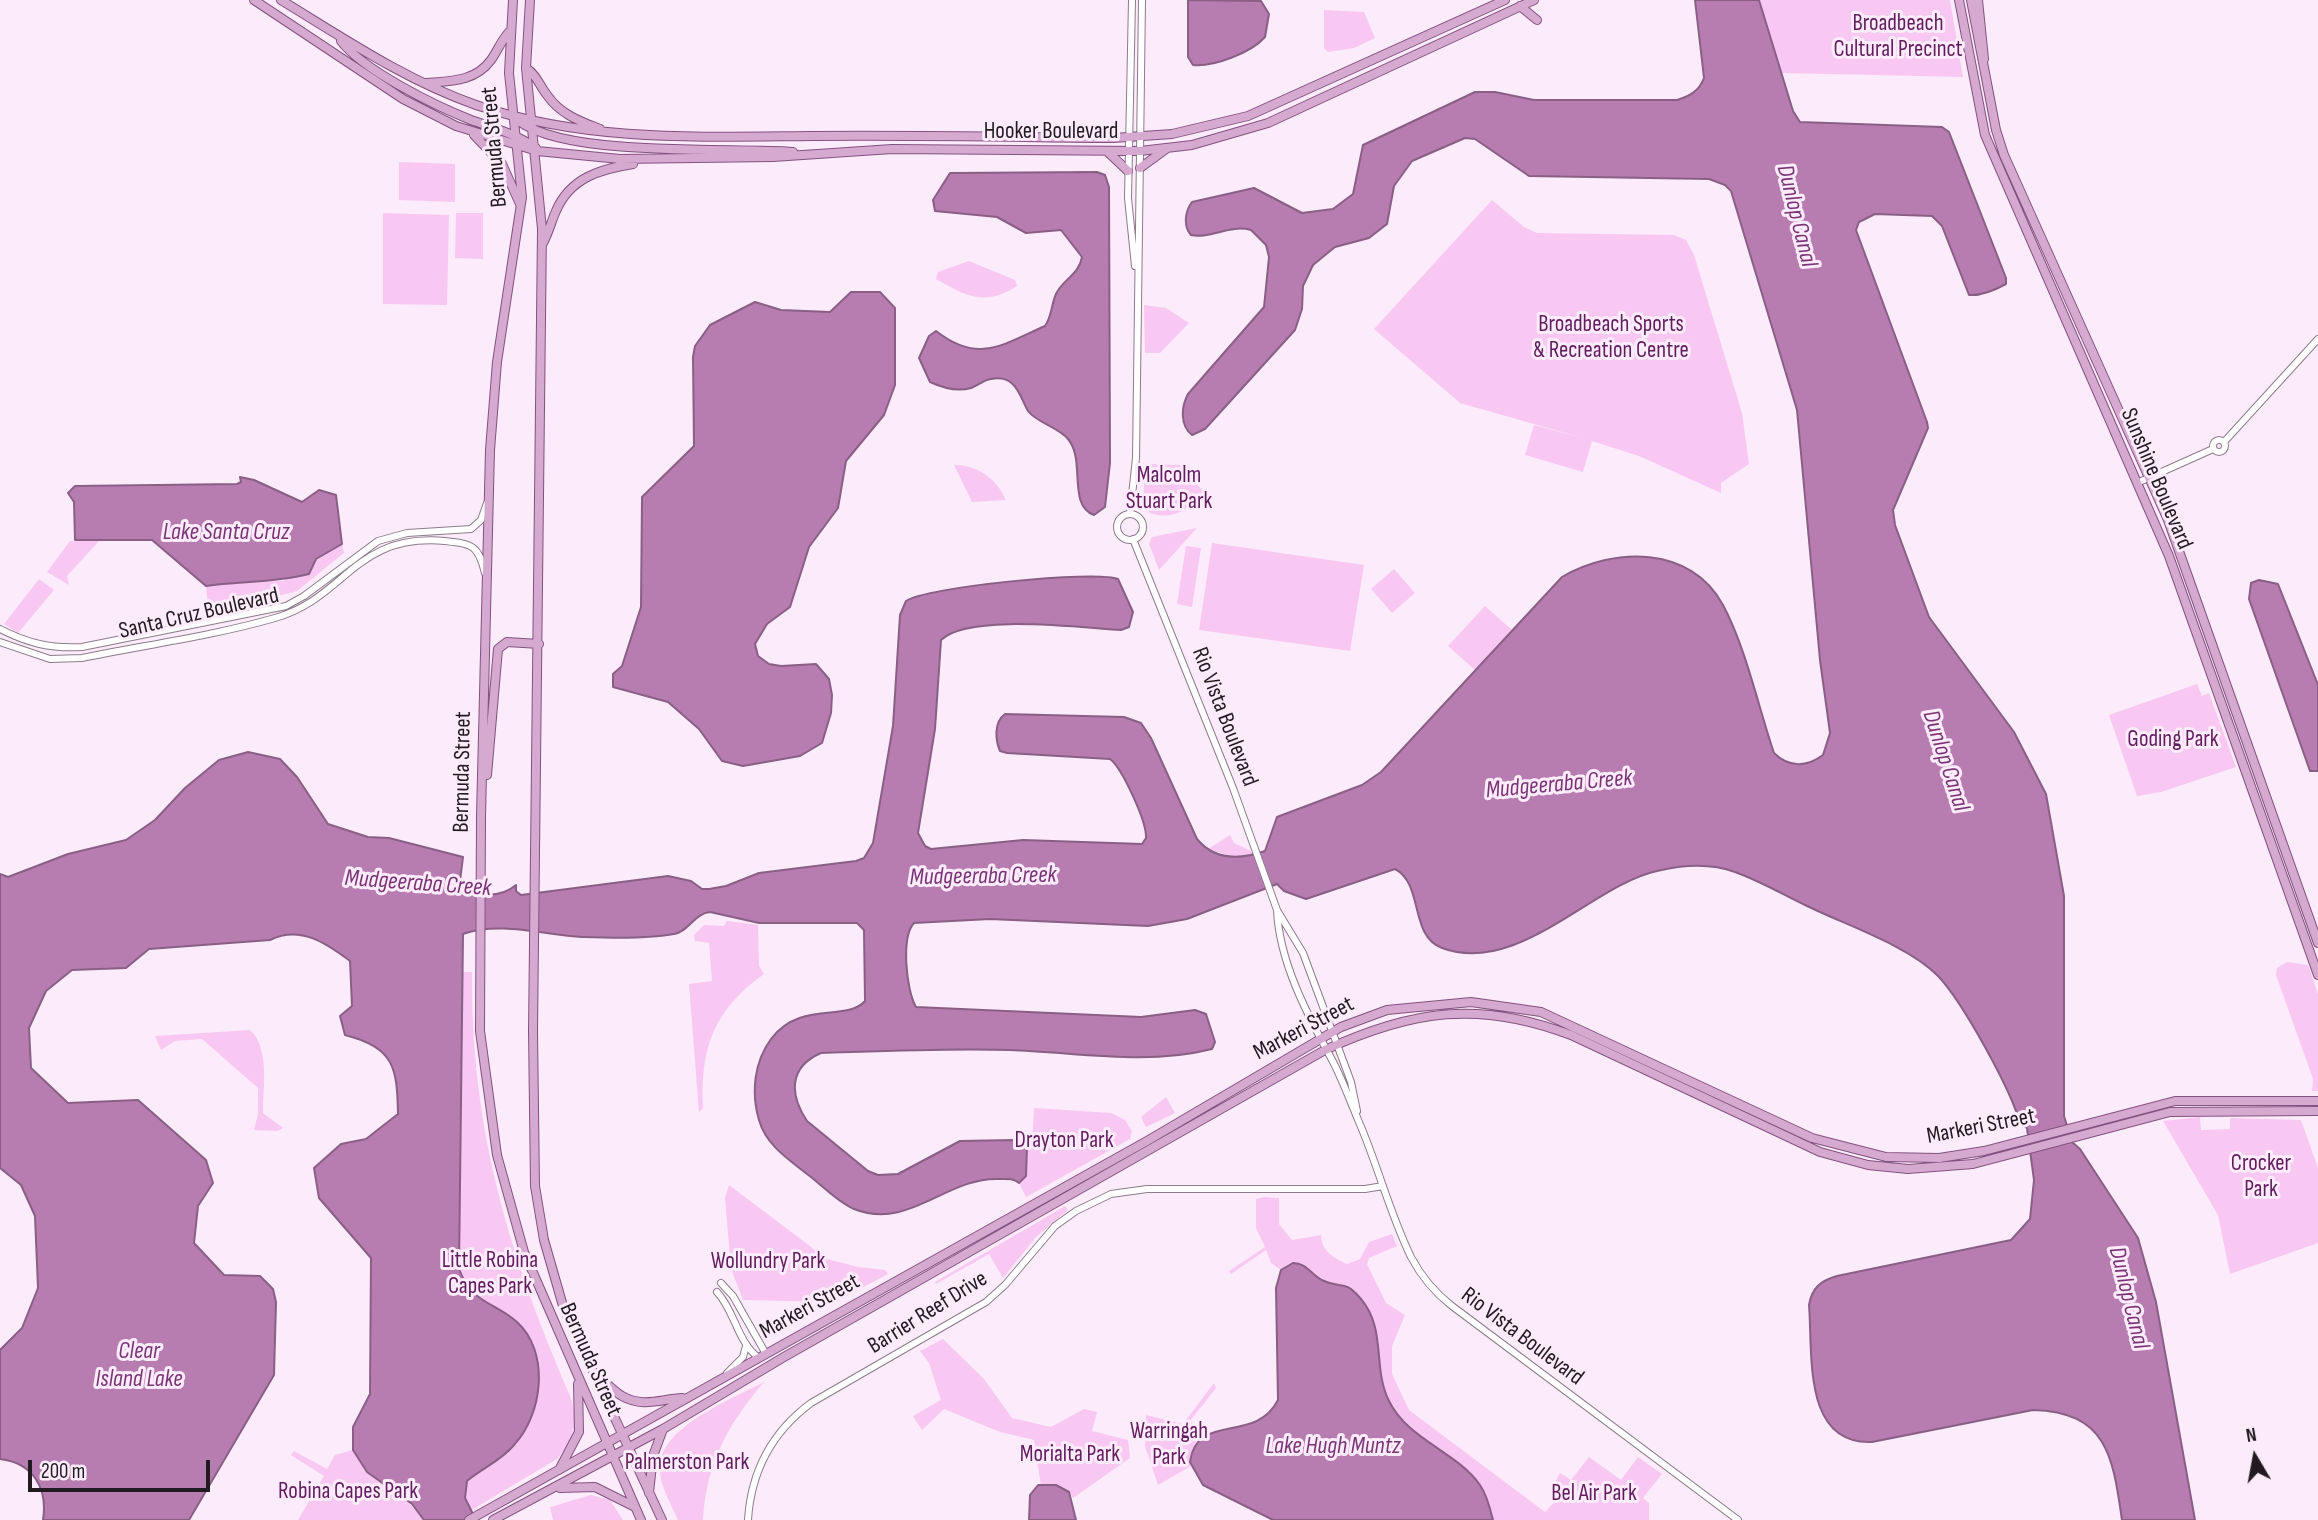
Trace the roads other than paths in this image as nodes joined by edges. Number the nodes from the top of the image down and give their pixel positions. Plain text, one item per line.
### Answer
1 (254, 0) edge
2 (281, 0) edge
3 (513, 0) edge
4 (530, 0) edge
5 (1132, 0) edge
6 (1142, 0) edge
7 (1505, 0) edge
8 (1535, 0) edge
9 (1959, 0) edge
10 (1971, 0) edge
11 (1978, 0) edge
12 (1520, 6) junction
13 (509, 32) junction
14 (337, 36) junction
15 (526, 68) junction
16 (1983, 69) junction
17 (423, 84) junction
18 (513, 116) junction
19 (532, 120) junction
20 (533, 131) junction
21 (471, 132) junction
22 (613, 134) junction
23 (515, 135) junction
24 (926, 136) junction
25 (1128, 138) junction
26 (1140, 138) junction
27 (517, 146) junction
28 (536, 149) junction
29 (1166, 149) junction
30 (927, 150) junction
31 (1128, 151) junction
32 (1140, 151) junction
33 (1108, 152) junction
34 (822, 155) junction
35 (664, 159) junction
36 (1140, 168) junction
37 (1128, 171) junction
38 (522, 207) junction
39 (542, 246) junction
40 (1138, 282) junction
41 (2318, 339) edge
42 (2149, 477) junction
43 (2137, 482) junction
44 (489, 494) junction
45 (1130, 514) junction
46 (430, 532) junction
47 (389, 537) junction
48 (1133, 539) junction
49 (461, 543) junction
50 (392, 545) junction
51 (488, 583) junction
52 (0, 629) edge
53 (0, 642) edge
54 (539, 644) junction
55 (481, 816) junction
56 (1277, 909) junction
57 (2318, 943) edge
58 (2318, 975) edge
59 (1333, 1031) junction
60 (1319, 1040) junction
61 (1338, 1044) junction
62 (1325, 1050) junction
63 (2315, 1100) edge
64 (2318, 1111) edge
65 (1360, 1124) junction
66 (1383, 1186) junction
67 (721, 1283) dead end
68 (717, 1292) dead end
69 (747, 1321) junction
70 (744, 1339) junction
71 (762, 1356) junction
72 (771, 1364) junction
73 (595, 1378) junction
74 (721, 1379) junction
75 (579, 1382) junction
76 (687, 1398) junction
77 (663, 1429) junction
78 (622, 1434) junction
79 (605, 1443) junction
80 (628, 1448) junction
81 (612, 1457) junction
82 (559, 1470) junction
83 (555, 1488) junction
84 (649, 1493) junction
85 (635, 1507) junction
86 (469, 1520) edge
87 (494, 1520) edge
88 (641, 1520) edge
89 (662, 1520) edge
90 (748, 1520) edge
91 (1738, 1520) edge

1 - 21 main road
2 - 14 main road
3 - 13 main road, Bermuda Street
4 - 15 main road, Bermuda Street
5 - 25 street
6 - 26 street
7 - 26 main road, Hooker Boulevard
8 - 12 main road, Hooker Boulevard
8 - 12 main road
9 - 43 main road, Sunshine Boulevard
10 - 16 main road, Sunshine Boulevard
11 - 16 main road
12 - 29 main road, Hooker Boulevard
13 - 17 main road
13 - 18 main road, Bermuda Street
14 - 17 main road
14 - 23 main road
15 - 19 main road, Bermuda Street
15 - 22 main road
16 - 42 main road, Sunshine Boulevard
17 - 18 main road
18 - 19 main road, Hooker Boulevard
18 - 20 main road
18 - 23 main road, Bermuda Street
19 - 20 main road, Bermuda Street
19 - 22 main road, Hooker Boulevard
20 - 28 main road, Bermuda Street
20 - 34 main road
21 - 27 main road, Hooker Boulevard
21 - 38 main road
22 - 24 main road, Hooker Boulevard
23 - 27 main road, Bermuda Street
23 - 28 main road
24 - 25 main road, Hooker Boulevard
24 - 30 main road
25 - 26 main road, Hooker Boulevard
25 - 31 street
26 - 32 street
27 - 28 main road, Hooker Boulevard
27 - 38 main road, Bermuda Street
28 - 35 main road, Hooker Boulevard
28 - 39 main road, Bermuda Street
29 - 32 main road, Hooker Boulevard
29 - 36 main road
30 - 33 main road, Hooker Boulevard
30 - 34 main road, Hooker Boulevard
31 - 32 main road, Hooker Boulevard
31 - 33 main road, Hooker Boulevard
31 - 37 street
32 - 36 street
33 - 37 main road
34 - 35 main road, Hooker Boulevard
35 - 39 main road
36 - 40 street
37 - 40 street
38 - 44 main road, Bermuda Street
39 - 54 main road, Bermuda Street
40 - 45 street
41 - 42 street
42 - 43 street
42 - 57 main road, Sunshine Boulevard
43 - 58 main road, Sunshine Boulevard
44 - 46 street, Santa Cruz Boulevard
44 - 51 main road, Bermuda Street
45 - 48 street
45 - 48 street
46 - 47 street, Santa Cruz Boulevard
46 - 49 street
47 - 50 street
47 - 52 street, Santa Cruz Boulevard
48 - 56 street, Rio Vista Boulevard
49 - 50 street, Santa Cruz Boulevard
49 - 51 street
50 - 53 street, Santa Cruz Boulevard
51 - 55 main road, Bermuda Street
54 - 55 main road
54 - 73 main road, Bermuda Street
55 - 75 main road, Bermuda Street
56 - 59 street, Rio Vista Boulevard
56 - 60 street, Rio Vista Boulevard
59 - 60 main road, Markeri Street
59 - 61 street, Rio Vista Boulevard
59 - 63 main road, Markeri Street
60 - 62 street, Rio Vista Boulevard
60 - 71 main road, Markeri Street
61 - 62 main road, Markeri Street
61 - 64 main road, Markeri Street
61 - 65 street, Rio Vista Boulevard
62 - 65 street, Rio Vista Boulevard
62 - 72 main road, Markeri Street
65 - 66 street, Rio Vista Boulevard
66 - 90 street, Barrier Reef Drive
66 - 91 street, Rio Vista Boulevard
67 - 69 street
68 - 70 street
69 - 70 street
69 - 71 street
70 - 71 street
70 - 74 street
71 - 72 main road
71 - 74 main road, Markeri Street
72 - 77 main road, Markeri Street
73 - 76 main road
73 - 78 main road, Bermuda Street
74 - 76 main road, Markeri Street
75 - 79 main road, Bermuda Street
75 - 82 main road
76 - 78 main road, Markeri Street
77 - 80 main road, Markeri Street
77 - 84 main road
78 - 79 main road, Markeri Street
78 - 80 main road, Bermuda Street
79 - 81 main road, Bermuda Street
79 - 82 main road, Markeri Street
80 - 81 main road, Markeri Street
80 - 84 main road, Bermuda Street
81 - 83 main road, Markeri Street
81 - 85 main road, Bermuda Street
82 - 86 main road, Markeri Street
83 - 85 main road
83 - 87 main road, Markeri Street
84 - 89 main road, Bermuda Street
85 - 88 main road, Bermuda Street

